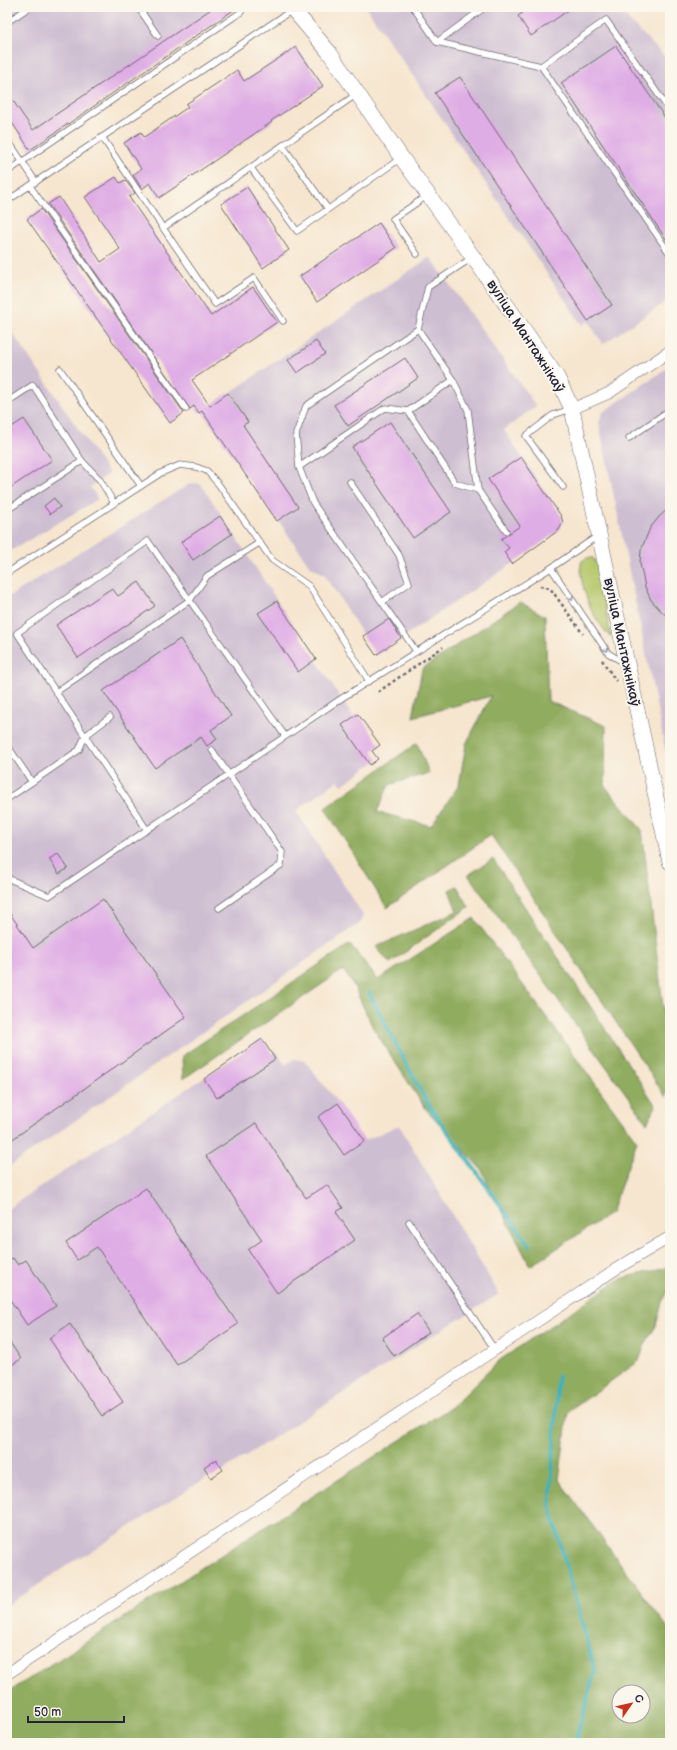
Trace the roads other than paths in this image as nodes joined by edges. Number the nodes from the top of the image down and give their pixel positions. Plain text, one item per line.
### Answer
1 (30, 7) edge
2 (138, 7) edge
3 (413, 7) edge
4 (485, 7) edge
5 (292, 8) edge
6 (241, 12) dead end
7 (7, 22) edge
8 (158, 36) dead end
9 (437, 42) junction
10 (542, 66) junction
11 (358, 94) junction
12 (670, 111) edge
13 (102, 137) junction
14 (7, 139) edge
15 (282, 146) junction
16 (401, 158) junction
17 (22, 162) junction
18 (251, 168) junction
19 (7, 172) edge
20 (36, 182) junction
21 (30, 186) junction
22 (428, 195) junction
23 (7, 201) edge
24 (328, 209) junction
25 (163, 228) junction
26 (417, 254) dead end
27 (670, 254) edge
28 (473, 257) junction
29 (283, 321) dead end
30 (418, 329) junction
31 (670, 351) edge
32 (60, 369) dead end
33 (453, 380) junction
34 (7, 402) edge
35 (186, 409) dead end
36 (572, 409) junction
37 (670, 410) edge
38 (408, 411) junction
39 (629, 438) dead end
40 (82, 461) junction
41 (299, 467) junction
42 (350, 482) dead end
43 (141, 486) junction
44 (563, 487) dead end
45 (478, 490) junction
46 (114, 502) junction
47 (7, 510) edge
48 (506, 531) dead end
49 (600, 535) junction
50 (260, 543) junction
51 (551, 568) junction
52 (7, 573) edge
53 (190, 600) junction
54 (382, 602) junction
55 (416, 651) junction
56 (626, 665) junction
57 (369, 681) junction
58 (56, 692) junction
59 (110, 717) dead end
60 (85, 736) junction
61 (285, 736) junction
62 (7, 745) edge
63 (212, 750) dead end
64 (229, 774) junction
65 (32, 782) junction
66 (7, 799) edge
67 (147, 830) junction
68 (670, 862) edge
69 (7, 878) edge
70 (219, 908) dead end
71 (409, 1222) dead end
72 (670, 1237) edge
73 (495, 1351) junction
74 (7, 1674) edge

1 - 7 lane
2 - 8 lane
3 - 9 lane
4 - 9 lane
5 - 11 street, вуліца Мантажнікаў
5 - 13 lane
6 - 17 lane
9 - 10 lane
10 - 12 lane
10 - 27 lane
11 - 15 lane
11 - 16 street, вуліца Мантажнікаў
13 - 20 lane
13 - 25 lane
14 - 17 lane
15 - 18 lane
15 - 24 lane
16 - 22 street, вуліца Мантажнікаў
16 - 24 lane
17 - 19 lane
17 - 20 lane
18 - 24 lane
18 - 25 lane
20 - 21 lane
21 - 23 lane
21 - 35 lane
22 - 26 lane
22 - 28 street, вуліца Мантажнікаў
25 - 29 lane
28 - 30 lane
28 - 36 street, вуліца Мантажнікаў
30 - 33 lane
30 - 41 lane
31 - 36 street
32 - 43 lane
33 - 38 lane
33 - 45 lane
34 - 40 lane
36 - 44 lane
36 - 49 street, вуліца Мантажнікаў
37 - 39 lane
38 - 41 lane
38 - 45 lane
40 - 46 lane
40 - 47 lane
41 - 54 lane
42 - 54 lane
43 - 46 lane
43 - 50 lane
45 - 48 lane
46 - 52 lane
49 - 51 lane
49 - 56 street, вуліца Мантажнікаў
50 - 53 lane
50 - 57 lane
51 - 55 lane
51 -> 56 lane
53 - 58 lane
53 - 58 lane
53 - 61 lane
54 - 55 lane
55 - 57 lane
56 - 68 street, вуліца Мантажнікаў
57 - 61 lane
58 - 60 lane
59 - 60 lane
60 - 65 lane
60 - 67 lane
61 - 64 lane
62 - 65 lane
63 - 64 lane
64 - 67 lane
64 - 70 lane
65 - 66 lane
67 - 69 lane
71 - 73 lane
72 - 73 street
73 - 74 street

